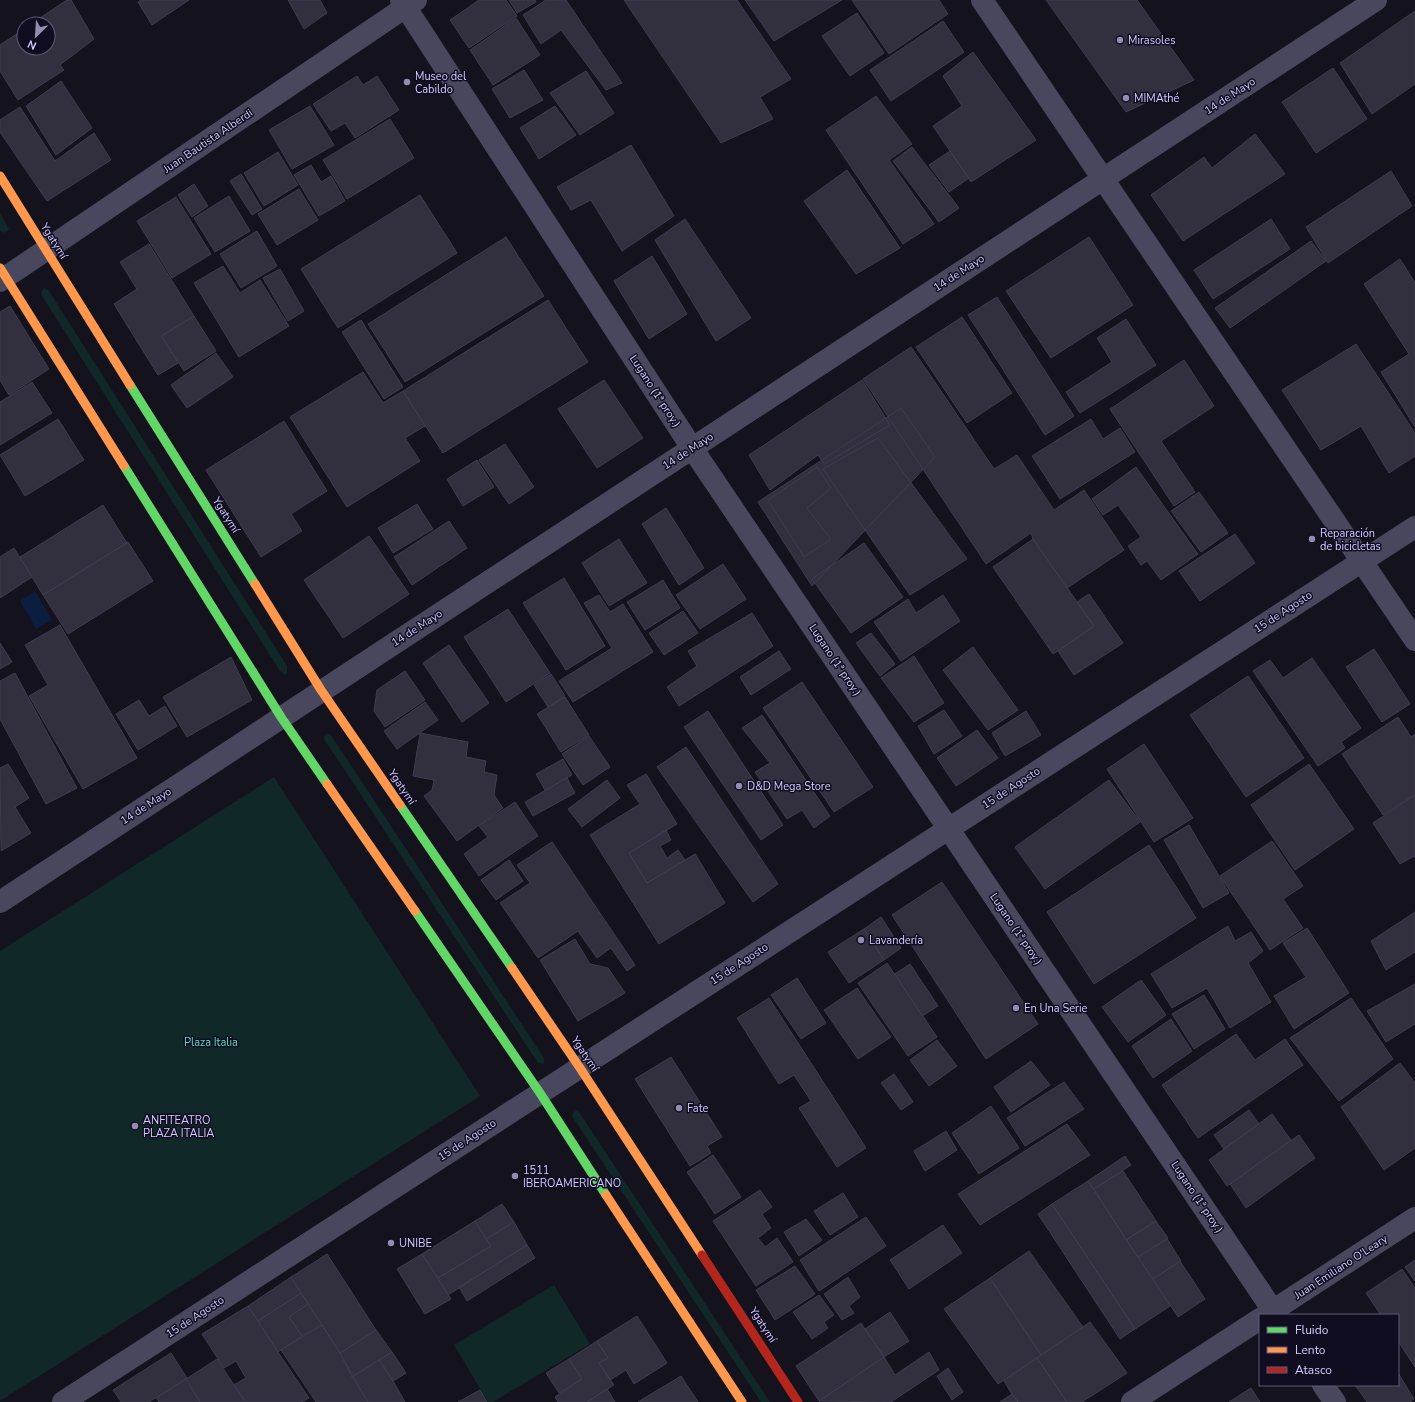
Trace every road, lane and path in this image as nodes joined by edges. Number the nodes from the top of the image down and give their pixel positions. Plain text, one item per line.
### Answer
1 (982, 0) edge
2 (1376, 0) edge
3 (408, 2) edge
4 (0, 176) edge
5 (1103, 178) junction
6 (46, 250) junction
7 (2, 275) edge
8 (692, 448) junction
9 (1415, 527) edge
10 (1362, 561) junction
11 (1415, 640) edge
12 (321, 690) junction
13 (281, 717) junction
14 (948, 828) junction
15 (0, 902) edge
16 (580, 1068) junction
17 (540, 1093) junction
18 (1415, 1218) edge
19 (1268, 1314) edge
20 (1271, 1314) edge
21 (1259, 1321) edge
22 (1324, 1386) edge
23 (63, 1402) edge
24 (742, 1402) edge
25 (798, 1402) edge
26 (1132, 1402) edge
27 (1335, 1402) edge

1 - 5 street
2 - 5 street, 14 de Mayo
3 - 6 street, Juan Bautista Alberdi
3 - 8 street, Lugano (1ª proy.)
4 - 6 main road, Ygatymí
5 - 8 street, 14 de Mayo
5 - 10 street
6 - 7 street, Juan Bautista Alberdi
6 - 12 main road, Ygatymí
7 - 13 main road
8 - 12 street, 14 de Mayo
8 - 14 street, Lugano (1ª proy.)
9 - 10 street, 15 de Agosto
10 - 11 street
10 - 14 street, 15 de Agosto
12 - 13 street, 14 de Mayo
12 - 16 main road, Ygatymí
13 - 15 street, 14 de Mayo
13 - 17 main road
14 - 16 street, 15 de Agosto
14 - 19 street, Lugano (1ª proy.)
16 - 17 street, 15 de Agosto
16 - 25 main road, Ygatymí
17 - 23 street, 15 de Agosto
17 - 24 main road
18 - 20 street, Juan Emiliano O'Leary
21 - 26 street, Juan Emiliano O'Leary
22 - 27 street

